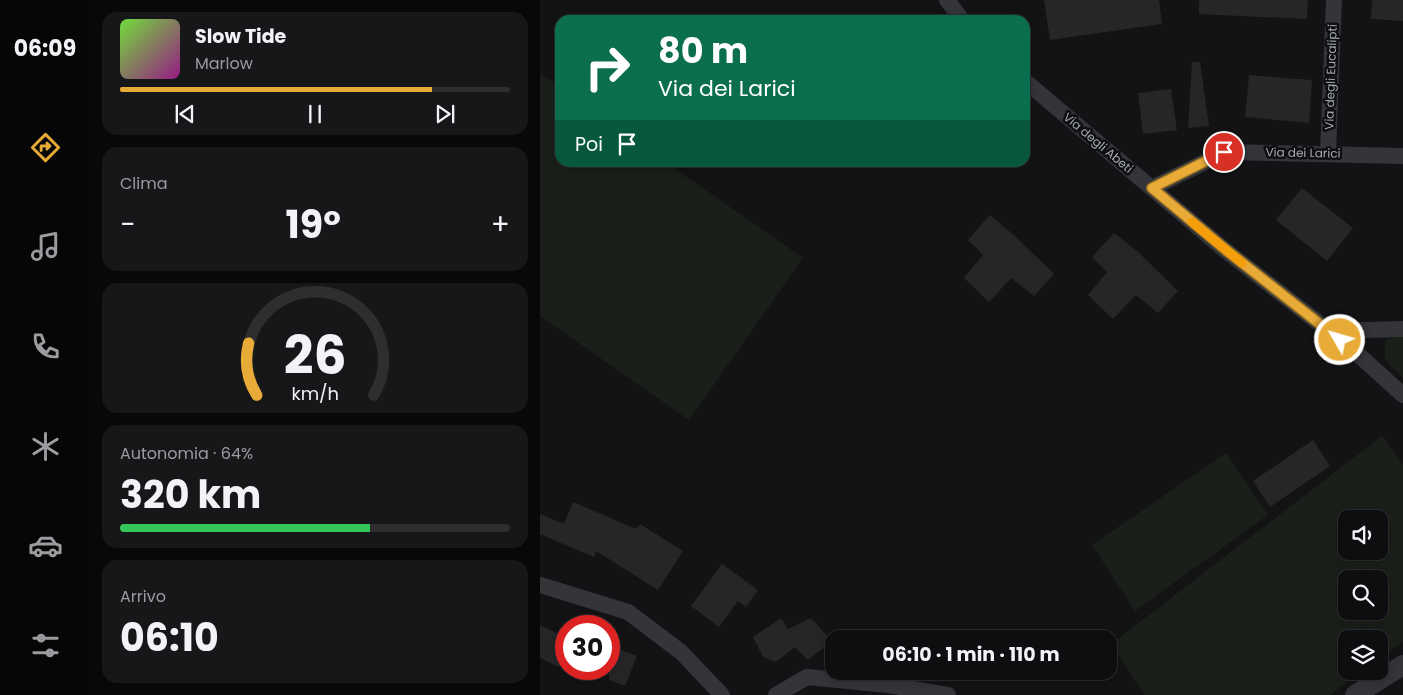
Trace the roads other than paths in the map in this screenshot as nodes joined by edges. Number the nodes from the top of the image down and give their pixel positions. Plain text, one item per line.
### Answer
1 (947, 0) edge
2 (1334, 0) edge
3 (958, 15) edge
4 (1030, 85) edge
5 (1328, 153) junction
6 (1403, 156) edge
7 (1152, 188) junction
8 (1403, 329) edge
9 (1329, 331) junction
10 (1403, 396) edge
11 (540, 585) edge
12 (1403, 665) edge
13 (906, 691) edge
14 (722, 695) edge
15 (776, 695) edge
16 (948, 695) edge
17 (1355, 695) edge

1 - 3 street
2 - 5 street, Via degli Eucalipti
4 - 7 street, Via degli Abeti
5 - 6 street, Via dei Larici
5 - 7 street, Via dei Larici
7 - 9 street, Via degli Abeti
8 - 9 street
9 - 10 street, Via degli Abeti
11 - 14 street
12 - 17 street
13 - 15 street
13 - 16 street

